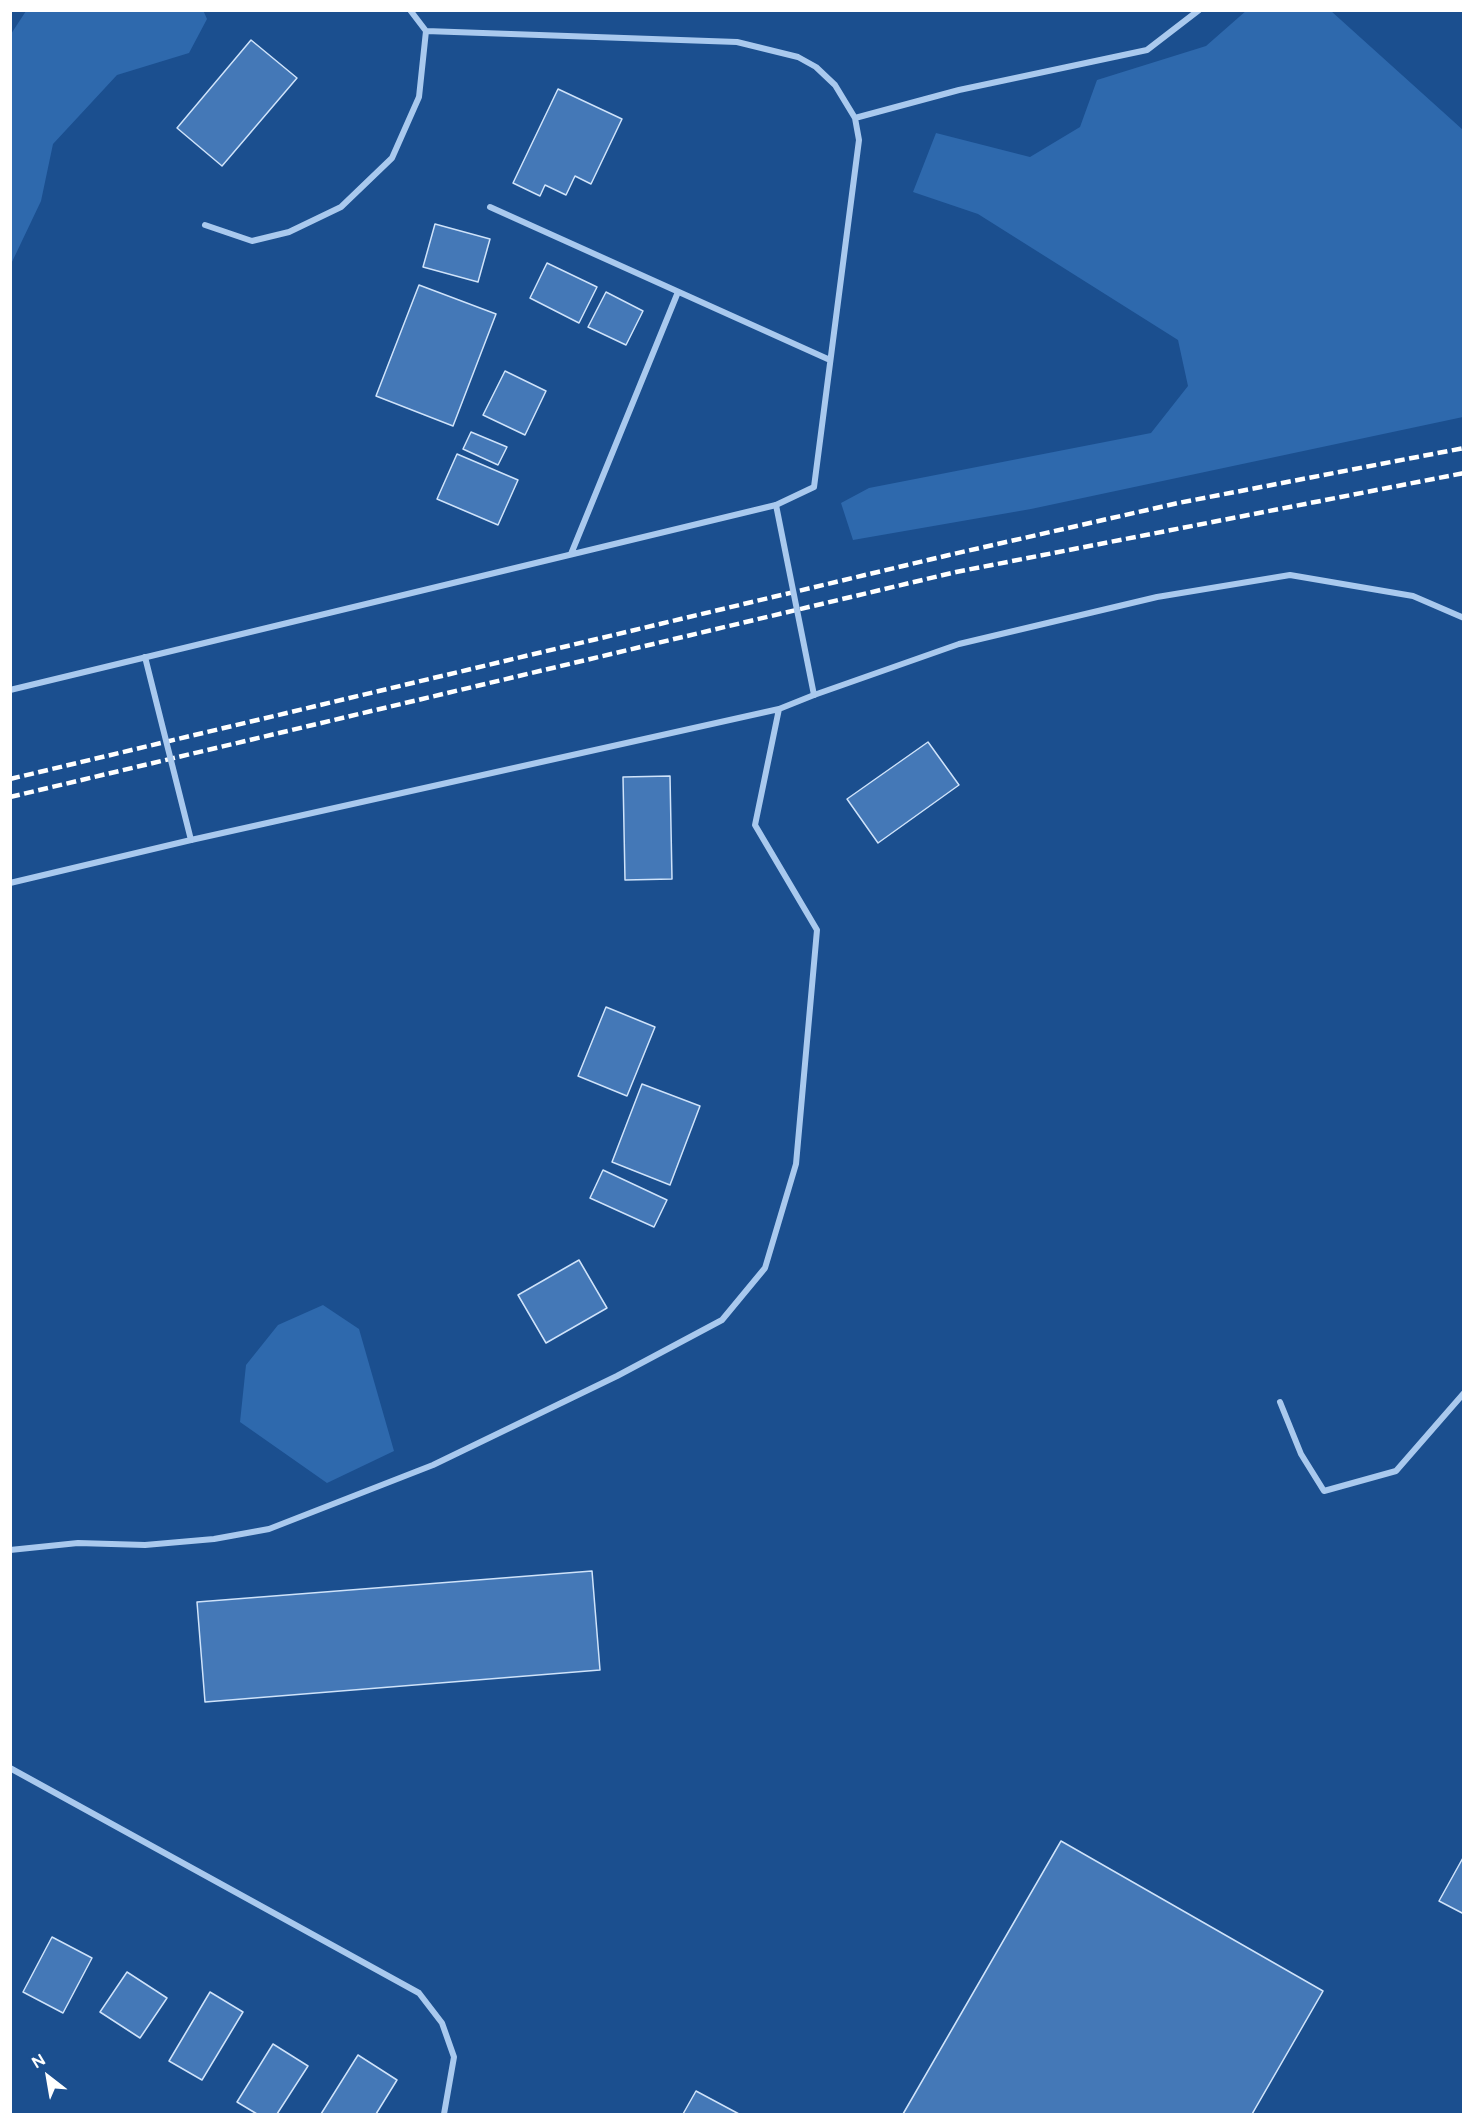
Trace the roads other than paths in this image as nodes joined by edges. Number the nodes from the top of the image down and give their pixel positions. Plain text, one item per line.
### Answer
1 (410, 10) edge
2 (1199, 10) edge
3 (426, 32) junction
4 (855, 118) junction
5 (490, 207) dead end
6 (205, 225) dead end
7 (678, 292) junction
8 (830, 360) junction
9 (776, 504) junction
10 (571, 554) junction
11 (1464, 618) edge
12 (145, 657) junction
13 (10, 690) edge
14 (813, 695) junction
15 (779, 709) junction
16 (191, 840) junction
17 (10, 883) edge
18 (1464, 1393) edge
19 (1280, 1402) dead end
20 (10, 1550) edge
21 (10, 1768) edge
22 (444, 2115) edge

1 - 3 street
2 - 4 street
3 - 4 street
3 - 6 street
4 - 8 street
5 - 7 street
7 - 8 street
7 - 10 street
8 - 9 street
9 - 10 street
9 - 14 street, bridge
10 - 12 street
11 - 14 street
12 - 13 street
12 - 16 street, bridge
14 - 15 street
15 - 16 street
15 - 20 street
16 - 17 street
18 - 19 street
21 - 22 street

